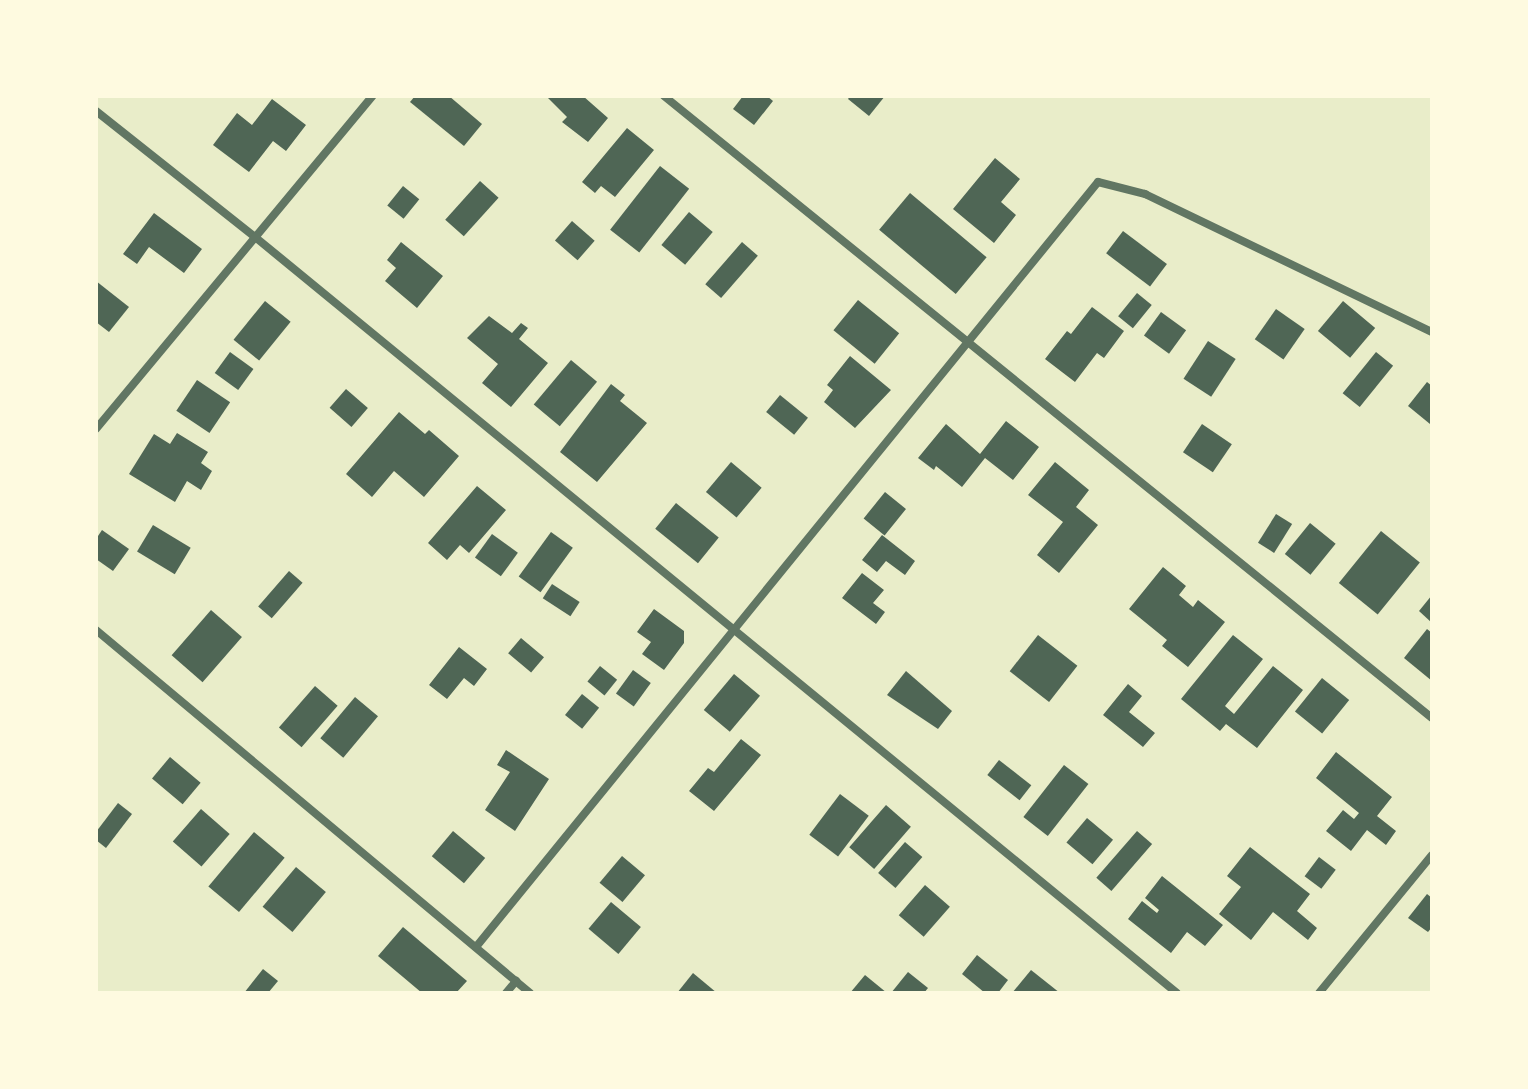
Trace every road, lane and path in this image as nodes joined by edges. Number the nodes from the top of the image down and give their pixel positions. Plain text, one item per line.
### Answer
1 (372, 96) edge
2 (664, 96) edge
3 (96, 111) edge
4 (255, 237) junction
5 (1432, 332) edge
6 (968, 342) junction
7 (96, 429) edge
8 (734, 629) junction
9 (96, 630) edge
10 (1432, 718) edge
11 (1432, 855) edge
12 (476, 947) junction
13 (516, 981) junction
14 (506, 993) edge
15 (530, 993) edge
16 (1177, 993) edge
17 (1319, 993) edge

1 - 4 street
2 - 6 street
3 - 4 street
4 - 7 street
4 - 8 street
5 - 6 street
6 - 8 street
6 - 10 street
8 - 12 street
8 - 16 street
9 - 12 street
11 - 17 street
12 - 13 street
13 - 14 street
13 - 15 street

